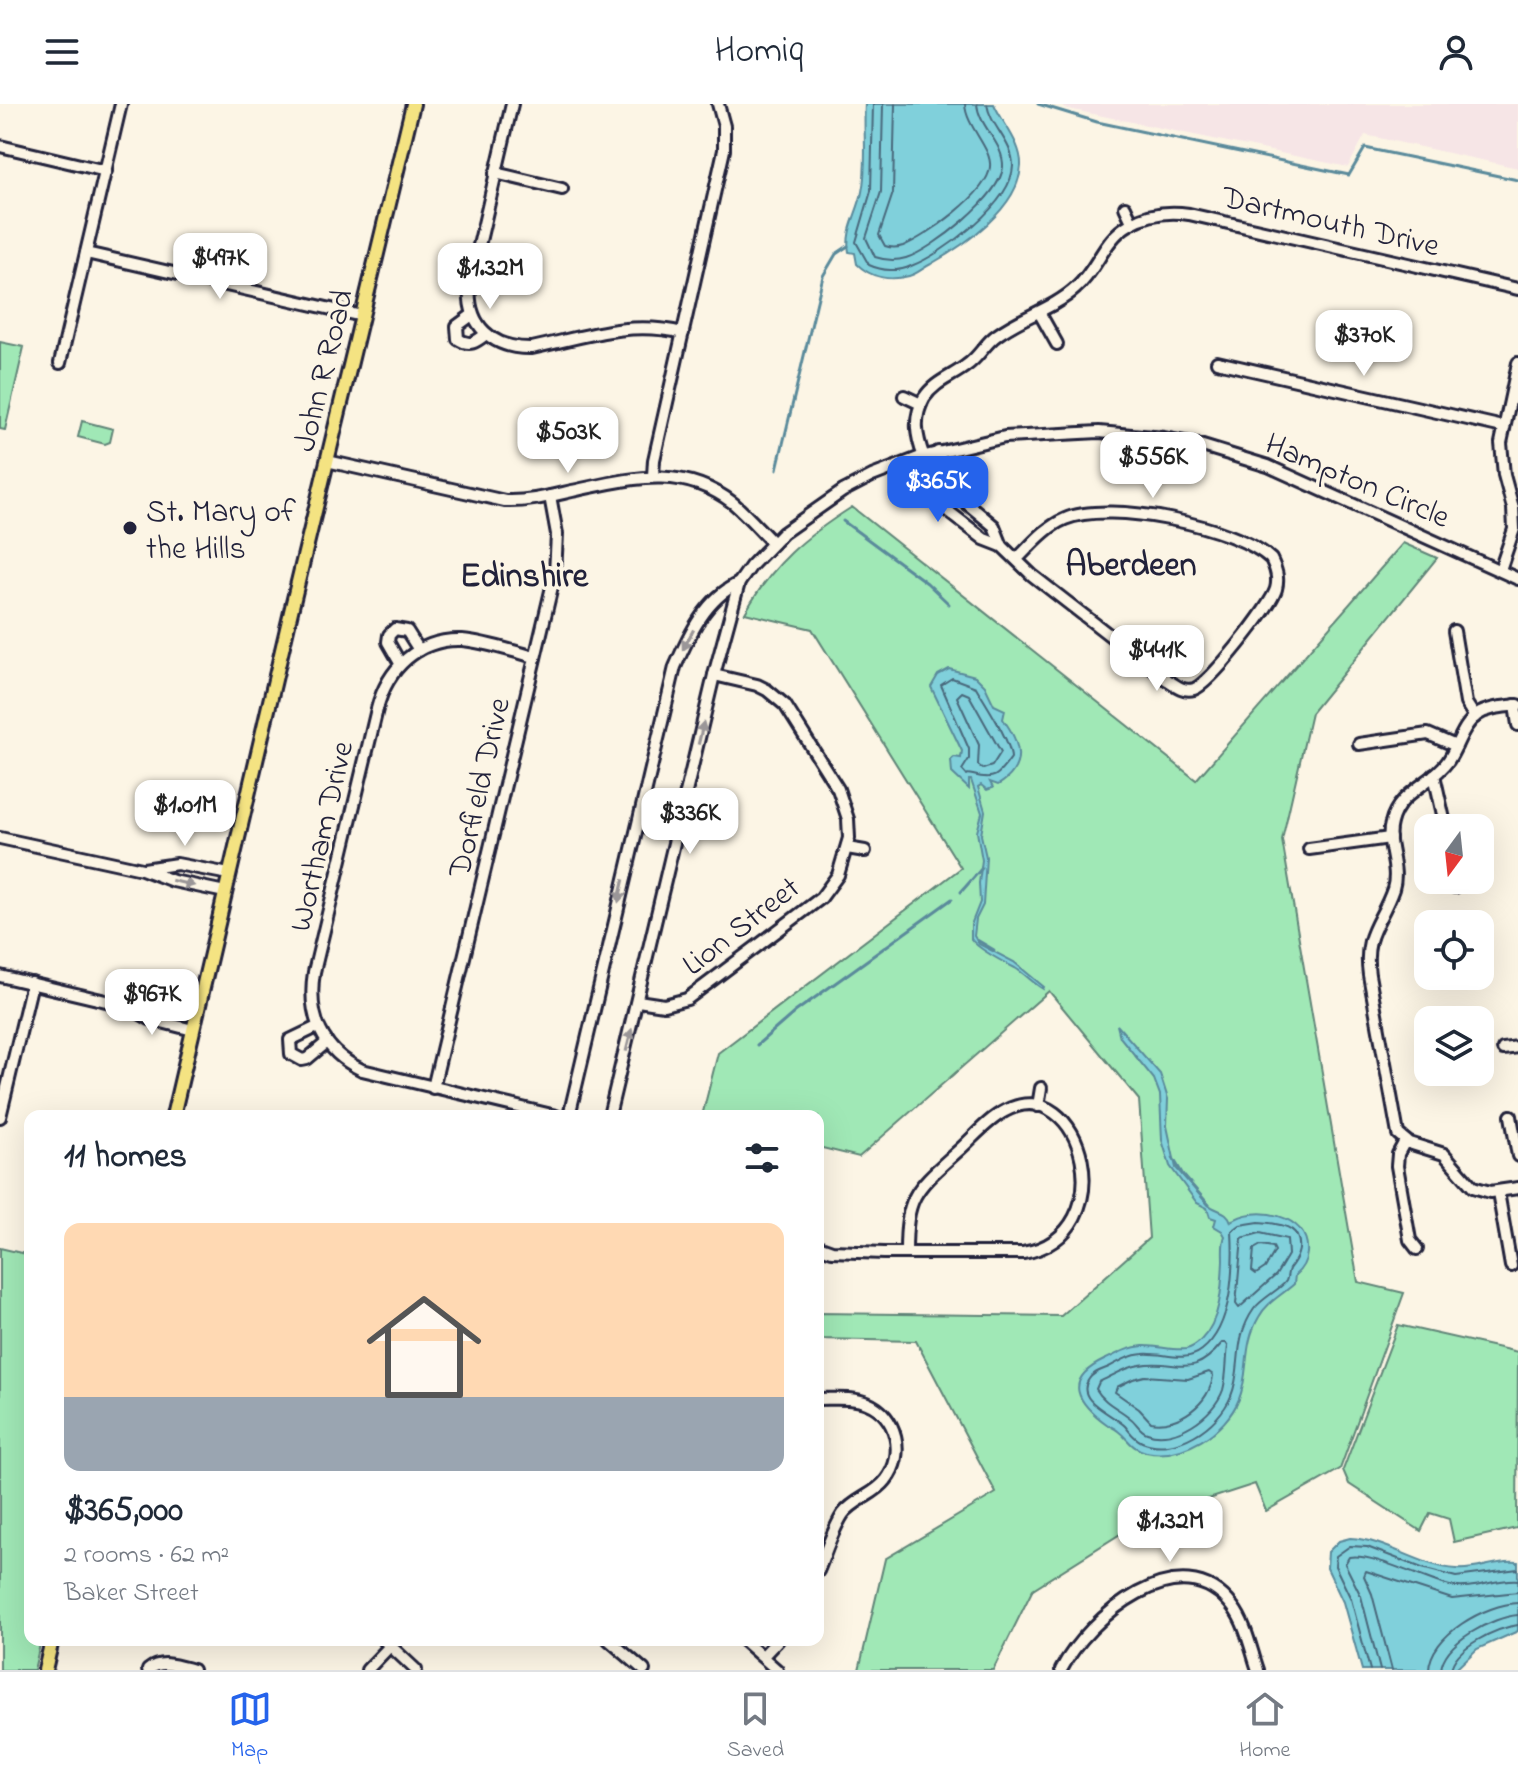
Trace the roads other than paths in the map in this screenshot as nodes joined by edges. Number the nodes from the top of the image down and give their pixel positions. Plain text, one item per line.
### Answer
1 (121, 104) edge
2 (413, 104) edge
3 (512, 104) edge
4 (719, 104) edge
5 (0, 146) edge
6 (106, 171) junction
7 (495, 173) junction
8 (562, 189) dead end
9 (1125, 207) dead end
10 (1132, 222) junction
11 (86, 253) junction
12 (1518, 289) edge
13 (1039, 312) junction
14 (472, 315) junction
15 (362, 316) junction
16 (683, 333) junction
17 (486, 334) junction
18 (1057, 344) dead end
19 (1217, 362) dead end
20 (60, 363) dead end
21 (1518, 363) edge
22 (904, 396) dead end
23 (921, 404) junction
24 (1503, 427) junction
25 (938, 452) junction
26 (922, 457) junction
27 (327, 461) junction
28 (653, 476) junction
29 (550, 496) junction
30 (961, 500) junction
31 (949, 512) junction
32 (773, 543) junction
33 (1002, 546) junction
34 (1018, 558) junction
35 (1500, 570) junction
36 (1518, 579) edge
37 (739, 583) junction
38 (1454, 631) dead end
39 (419, 650) junction
40 (535, 657) junction
41 (400, 663) junction
42 (714, 675) junction
43 (1516, 705) edge
44 (1475, 717) junction
45 (1518, 725) edge
46 (1359, 744) dead end
47 (1456, 746) junction
48 (1434, 775) junction
49 (1444, 814) edge
50 (0, 838) edge
51 (1390, 838) junction
52 (847, 848) junction
53 (1309, 849) dead end
54 (865, 851) dead end
55 (142, 869) junction
56 (229, 874) junction
57 (225, 892) junction
58 (0, 976) edge
59 (32, 983) junction
60 (638, 1001) junction
61 (127, 1006) junction
62 (197, 1013) junction
63 (317, 1027) junction
64 (193, 1030) junction
65 (326, 1043) junction
66 (1518, 1047) edge
67 (1503, 1049) dead end
68 (6, 1071) edge
69 (433, 1088) junction
70 (1041, 1088) dead end
71 (1038, 1106) junction
72 (174, 1110) edge
73 (530, 1110) edge
74 (570, 1110) edge
75 (611, 1110) edge
76 (1511, 1116) dead end
77 (0, 1117) edge
78 (1405, 1141) junction
79 (1518, 1156) edge
80 (1518, 1188) edge
81 (1498, 1192) junction
82 (824, 1247) edge
83 (1417, 1249) dead end
84 (906, 1253) junction
85 (1511, 1266) dead end
86 (824, 1399) edge
87 (824, 1557) edge
88 (51, 1646) edge
89 (385, 1646) edge
90 (390, 1646) edge
91 (616, 1646) edge
92 (753, 1646) edge
93 (772, 1646) edge
94 (763, 1656) junction
95 (1064, 1669) edge
96 (45, 1670) edge
97 (148, 1670) edge
98 (193, 1670) edge
99 (367, 1670) edge
100 (416, 1670) edge
101 (644, 1670) edge
102 (777, 1670) edge
103 (1258, 1670) edge

1 - 6 street
2 - 15 main road, John R Road
3 - 7 street
4 - 16 street
5 - 6 street
6 - 11 street
7 - 8 street
7 - 14 street
9 - 10 street
10 - 12 street, Dartmouth Drive
10 - 13 street
11 - 15 street
11 - 20 street
13 - 18 street
13 - 23 street
14 - 17 street
14 - 17 street
15 - 27 main road, John R Road
16 - 17 street
16 - 28 street
19 - 24 street
21 - 24 street
22 - 23 street
23 - 26 street
24 - 35 street
25 - 26 street, Hampton Circle
25 - 30 street
25 - 35 street, Hampton Circle
26 - 31 street
26 - 32 street, Hampton Circle
27 - 29 street
27 - 56 main road, John R Road
28 - 29 street
28 - 32 street
29 - 40 street, Dorfield Drive
30 - 31 street
30 - 33 street
31 - 33 street
32 - 37 street, Hampton Circle
33 - 34 street
34 - 34 street
35 - 36 street, Hampton Circle
37 - 42 street, Hampton Circle
37 -> 74 street, Hampton Circle
38 - 44 street
39 - 40 street, Wortham Drive
39 - 41 street, Wortham Drive
39 - 41 street
40 - 69 street, Dorfield Drive
41 - 63 street, Wortham Drive
42 - 52 street, Lion Street
60 -> 42 street, Hampton Circle
43 - 44 street
43 - 45 street
44 - 47 street
46 - 47 street
47 - 48 street
48 - 49 street
48 - 51 street
50 - 55 street
51 - 53 street
51 - 78 street
52 - 54 street
52 - 60 street, Lion Street
55 - 56 street
55 -> 57 street
56 - 57 main road, John R Road
57 - 62 main road, John R Road
58 - 59 street
59 - 61 street
59 - 68 street
75 -> 60 street, Hampton Circle
61 - 62 street
61 - 64 street
62 - 64 main road, John R Road
63 - 65 street, Wortham Drive
63 - 65 street
64 - 72 main road, John R Road
65 - 69 street, Wortham Drive
66 - 67 street
68 - 77 street
69 - 73 street, Wortham Drive
70 - 71 street
71 - 84 street
71 - 84 street
76 - 79 street
78 - 81 street
78 - 83 street
80 - 81 street
81 - 85 street
82 - 84 street
86 - 87 street
88 - 96 main road
89 - 99 street
90 - 100 street
91 - 101 street
92 - 94 street
93 - 94 street
94 - 102 street
95 - 103 street
97 - 98 street

